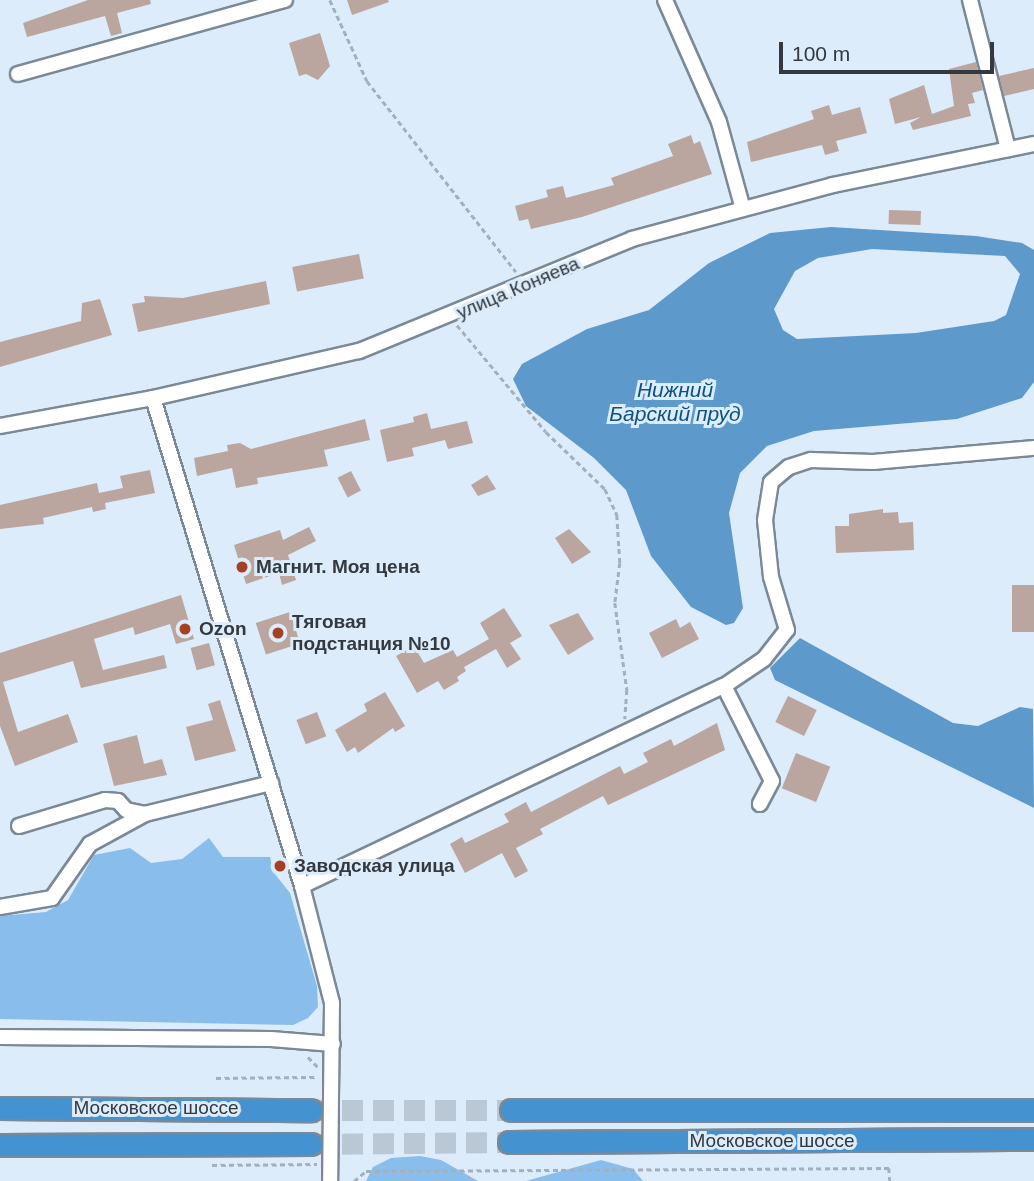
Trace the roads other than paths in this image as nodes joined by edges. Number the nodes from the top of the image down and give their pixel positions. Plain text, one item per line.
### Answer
1 (285, 0) edge
2 (664, 0) edge
3 (970, 0) edge
4 (19, 74) dead end
5 (1034, 144) edge
6 (1008, 149) junction
7 (743, 209) junction
8 (153, 398) junction
9 (0, 426) edge
10 (1034, 448) edge
11 (795, 631) dead end
12 (764, 659) junction
13 (724, 685) junction
14 (271, 783) junction
15 (760, 804) dead end
16 (145, 814) junction
17 (19, 826) dead end
18 (302, 886) junction
19 (0, 907) edge
20 (0, 1037) edge
21 (333, 1044) junction
22 (0, 1108) edge
23 (311, 1110) tunnel mouth
24 (511, 1110) tunnel mouth
25 (1034, 1110) edge
26 (1034, 1139) edge
27 (509, 1142) tunnel mouth
28 (0, 1145) edge
29 (311, 1154) tunnel mouth
30 (330, 1181) edge

1 - 4 street
2 - 7 street
3 - 6 street
5 - 6 street, улица Коняева
6 - 7 street, улица Коняева
7 - 8 street, улица Коняева
8 - 9 street, улица Коняева
8 - 14 street
10 - 12 street
11 - 12 street
12 - 13 street
13 - 15 street
13 - 18 street
14 - 16 street
14 - 18 street
16 - 17 street
16 - 19 street
18 - 21 street
20 - 21 street
21 - 30 street
22 - 23 highway, Московское шоссе
24 - 25 highway, Московское шоссе
26 - 27 highway, Московское шоссе
28 - 29 highway, Московское шоссе

